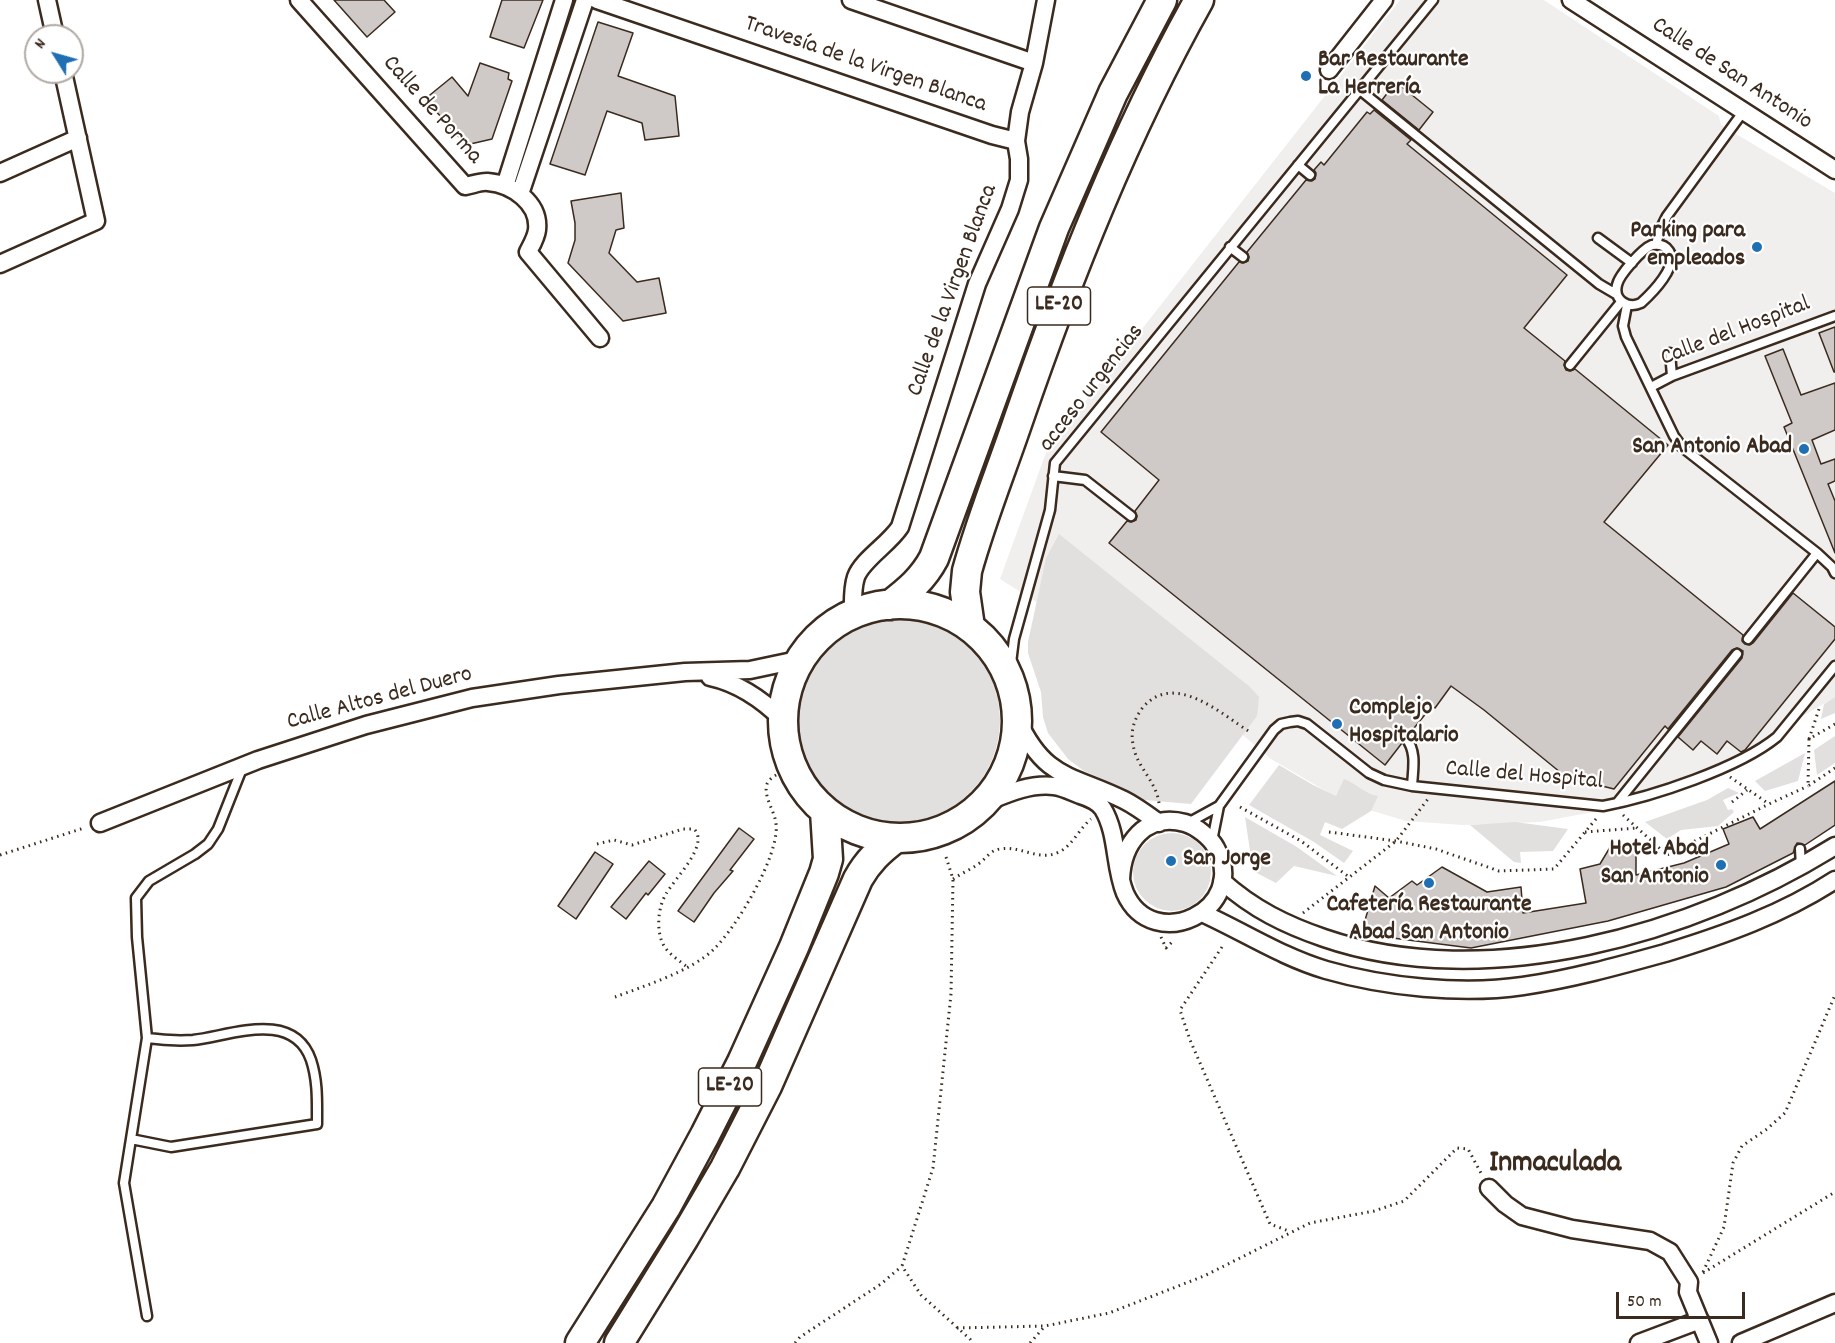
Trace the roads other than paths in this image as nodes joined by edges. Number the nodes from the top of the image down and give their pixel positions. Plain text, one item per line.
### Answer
1 (47, 0) edge
2 (299, 0) edge
3 (564, 0) edge
4 (585, 0) edge
5 (597, 0) edge
6 (851, 0) edge
7 (1046, 0) edge
8 (1162, 0) edge
9 (1199, 0) edge
10 (1384, 0) edge
11 (1433, 0) edge
12 (1571, 0) edge
13 (52, 24) edge
14 (1034, 63) junction
15 (1329, 70) dead end
16 (66, 84) edge
17 (1359, 90) junction
18 (1743, 112) junction
19 (78, 138) junction
20 (1016, 141) junction
21 (1298, 165) junction
22 (1835, 170) edge
23 (0, 173) edge
24 (1310, 175) dead end
25 (505, 186) junction
26 (520, 194) junction
27 (1598, 238) dead end
28 (1656, 244) junction
29 (1230, 247) junction
30 (1243, 257) dead end
31 (1632, 263) junction
32 (0, 264) edge
33 (1622, 300) junction
34 (1835, 316) edge
35 (600, 338) dead end
36 (1670, 352) dead end
37 (1570, 365) dead end
38 (1672, 376) junction
39 (1651, 387) junction
40 (1053, 476) junction
41 (1131, 516) dead end
42 (1817, 553) junction
43 (1835, 573) edge
44 (890, 605) junction
45 (852, 615) junction
46 (970, 627) junction
47 (1748, 639) dead end
48 (1737, 654) dead end
49 (802, 659) junction
50 (1835, 666) edge
51 (685, 672) junction
52 (1009, 679) junction
53 (1017, 719) junction
54 (784, 721) junction
55 (1406, 738) dead end
56 (243, 766) junction
57 (1413, 786) junction
58 (984, 803) junction
59 (1617, 803) junction
60 (1219, 806) junction
61 (825, 811) junction
62 (1159, 815) junction
63 (100, 823) road end
64 (1188, 824) junction
65 (896, 838) junction
66 (1212, 841) junction
67 (1835, 846) edge
68 (1800, 849) dead end
69 (1802, 866) junction
70 (1121, 880) junction
71 (1835, 880) edge
72 (1222, 881) junction
73 (1202, 913) junction
74 (147, 1038) junction
75 (131, 1139) junction
76 (1489, 1188) road end
77 (1835, 1303) edge
78 (147, 1316) dead end
79 (1700, 1320) junction
80 (580, 1343) edge
81 (619, 1343) edge
82 (1640, 1343) edge
83 (1709, 1343) edge
84 (1741, 1343) edge

1 - 13 street
2 - 25 street, Calle de Porma
3 - 25 street
4 - 26 street
5 - 20 street, Travesía de la Virgen Blanca
6 - 14 street
7 - 14 street, Calle de la Virgen Blanca
8 - 44 highway, LE-20
9 - 46 highway, LE-20
10 - 15 street
11 - 17 lane, acceso urgencias
12 - 18 street, Calle de San Antonio
14 - 20 street, Calle de la Virgen Blanca
16 - 19 street
17 - 21 lane, acceso urgencias
17 - 33 lane
18 - 22 street, Calle de San Antonio
18 - 28 lane
19 - 23 street
19 - 32 street
20 - 45 street, Calle de la Virgen Blanca
21 - 24 lane
21 - 29 lane, acceso urgencias
25 - 26 street, Calle de Porma
26 - 35 street, Calle de Porma
27 - 31 lane
28 - 31 lane
28 - 33 lane
29 - 30 lane
29 - 40 lane, acceso urgencias
31 - 33 lane
33 - 37 lane
33 - 39 lane
34 - 38 lane, Calle del Hospital
36 - 38 lane
38 - 39 lane, Calle del Hospital
39 - 42 lane
40 - 41 lane
40 - 52 lane, acceso urgencias
42 - 43 lane
42 - 47 lane
44 - 45 highway, LE-20
44 - 46 highway, LE-20
45 - 49 highway, LE-20
46 - 52 highway, LE-20
48 - 59 lane
49 - 51 street, Calle Altos del Duero
49 - 54 highway, LE-20
50 - 59 lane, Calle del Hospital
51 - 54 street, Calle Altos del Duero
51 - 56 street, Calle Altos del Duero
52 - 53 highway, LE-20
53 - 58 highway, LE-20
53 - 62 street
54 - 61 highway, LE-20
55 - 57 lane, Calle del Hospital
56 - 63 street, Calle Altos del Duero
56 - 74 lane
57 - 59 lane, Calle del Hospital
57 - 60 lane, Calle del Hospital
58 - 65 highway, LE-20
58 - 70 street
60 - 64 lane, Calle del Hospital
60 - 66 lane, Calle del Hospital
61 - 65 highway, LE-20
61 - 80 highway, LE-20
62 - 64 street
62 - 70 street
64 - 66 street
65 - 81 highway, LE-20
66 - 72 street
67 - 69 street
68 - 69 lane
69 - 72 street
70 - 73 street
71 - 73 street
72 - 73 street
74 - 75 lane
74 - 75 lane
75 - 78 lane
76 - 79 street
77 - 84 street
79 - 82 street
79 - 83 street

